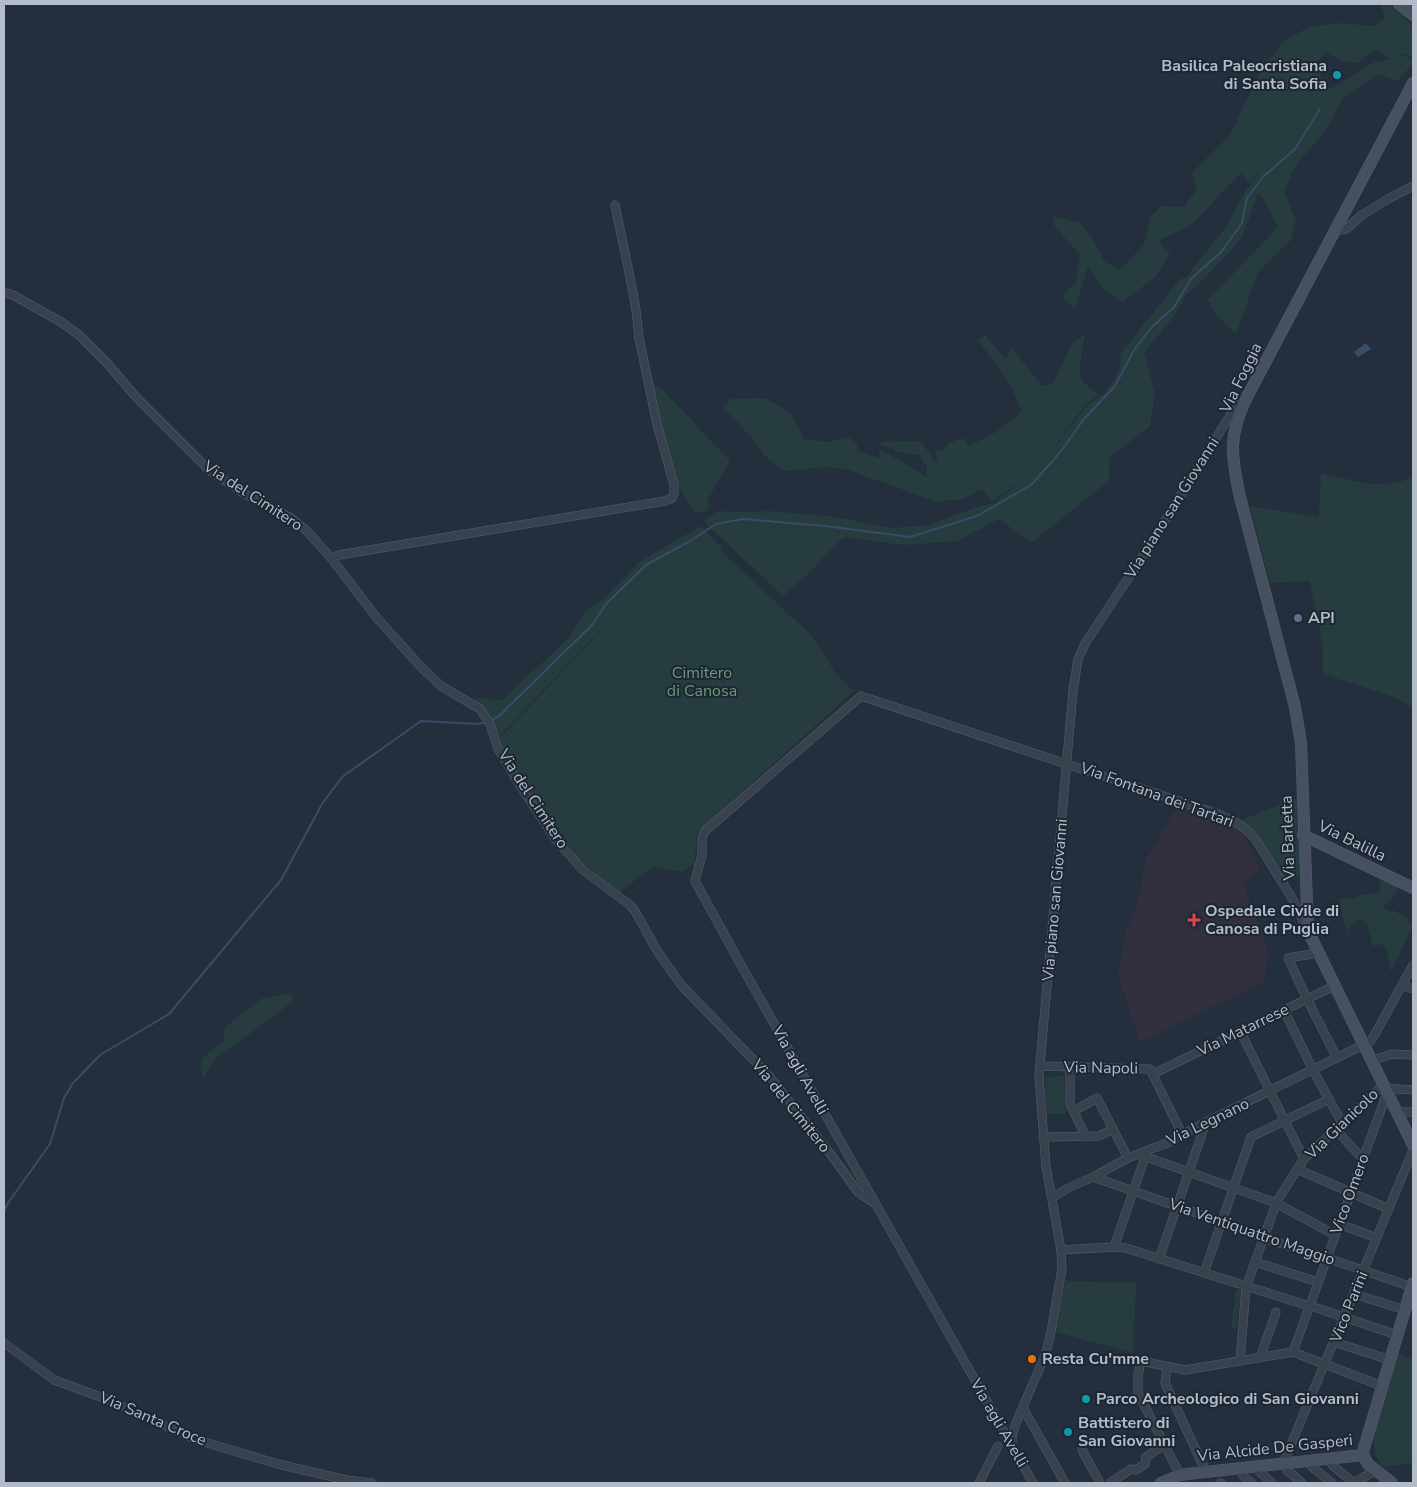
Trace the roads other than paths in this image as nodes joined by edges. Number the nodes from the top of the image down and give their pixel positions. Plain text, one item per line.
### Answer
1 (1399, 4) edge
2 (1412, 13) edge
3 (1413, 83) edge
4 (1413, 186) edge
5 (615, 205) dead end
6 (1336, 229) junction
7 (4, 292) edge
8 (1247, 397) junction
9 (331, 558) junction
10 (861, 696) joint
11 (1301, 744) joint
12 (1068, 763) junction
13 (1303, 835) junction
14 (1413, 888) edge
15 (1308, 931) junction
16 (1318, 953) junction
17 (1413, 965) edge
18 (1402, 985) junction
19 (1334, 986) junction
20 (1413, 989) edge
21 (1307, 999) junction
22 (1284, 1010) junction
23 (1240, 1031) junction
24 (1364, 1046) junction
25 (1413, 1055) edge
26 (1337, 1058) junction
27 (1371, 1061) junction
28 (1040, 1066) junction
29 (1070, 1067) junction
30 (1313, 1070) junction
31 (1153, 1074) junction
32 (1385, 1089) junction
33 (1413, 1090) edge
34 (1270, 1091) junction
35 (1329, 1099) junction
36 (1074, 1111) junction
37 (1396, 1112) junction
38 (1413, 1112) edge
39 (1284, 1120) junction
40 (1206, 1122) junction
41 (1342, 1123) junction
42 (1113, 1129) junction
43 (1335, 1129) junction
44 (1182, 1134) junction
45 (1044, 1137) junction
46 (1086, 1137) junction
47 (1413, 1144) edge
48 (1413, 1150) edge
49 (1141, 1156) junction
50 (1128, 1158) junction
51 (1362, 1158) junction
52 (1304, 1159) junction
53 (1297, 1170) junction
54 (1189, 1173) junction
55 (1093, 1177) junction
56 (1234, 1188) junction
57 (1133, 1191) junction
58 (1350, 1192) junction
59 (1052, 1198) junction
60 (1276, 1203) junction
61 (876, 1204) junction
62 (1177, 1207) junction
63 (1389, 1209) junction
64 (1222, 1222) junction
65 (1339, 1224) junction
66 (1335, 1235) junction
67 (1264, 1238) junction
68 (1377, 1238) junction
69 (1114, 1246) junction
70 (1061, 1250) junction
71 (1327, 1258) junction
72 (1159, 1259) junction
73 (1255, 1262) junction
74 (1364, 1270) junction
75 (1204, 1273) junction
76 (1318, 1282) junction
77 (1246, 1287) junction
78 (1412, 1289) edge
79 (1354, 1294) junction
80 (1313, 1307) junction
81 (1405, 1310) junction
82 (1276, 1312) dead end
83 (1344, 1318) junction
84 (1397, 1335) junction
85 (1334, 1342) junction
86 (4, 1343) edge
87 (1293, 1352) junction
88 (1260, 1358) junction
89 (1390, 1360) junction
90 (1240, 1361) junction
91 (1324, 1365) junction
92 (1167, 1367) junction
93 (1382, 1386) junction
94 (1023, 1408) junction
95 (1012, 1444) junction
96 (1164, 1445) junction
97 (998, 1446) dead end
98 (1082, 1450) dead end
99 (1363, 1455) junction
100 (1331, 1459) junction
101 (1311, 1461) junction
102 (1283, 1464) junction
103 (1254, 1467) junction
104 (1240, 1468) junction
105 (1377, 1470) junction
106 (1206, 1472) junction
107 (1180, 1476) junction
108 (372, 1483) edge
109 (979, 1483) edge
110 (1033, 1483) edge
111 (1065, 1483) edge
112 (1100, 1483) edge
113 (1110, 1483) edge
114 (1161, 1483) edge
115 (1252, 1483) edge
116 (1272, 1483) edge
117 (1302, 1483) edge
118 (1332, 1483) edge
119 (1355, 1483) edge
120 (1392, 1483) edge

1 - 2 main road
3 - 6 main road, Via Foggia
4 - 6 street
5 - 9 street
6 - 8 main road, Via Foggia
7 - 9 street, Via del Cimitero
8 - 11 main road, Via Foggia
8 - 12 street, Via piano san Giovanni
9 - 61 street, Via del Cimitero
10 - 12 street, Via Fontana dei Tartari
10 - 61 street, Via agli Avelli
11 - 13 main road, Via Barletta
12 - 15 street, Via Fontana dei Tartari
12 - 28 street, Via piano san Giovanni
13 - 14 main road, Via Balilla
13 - 15 main road, Via Barletta
15 - 16 main road
16 - 19 main road
16 - 21 street
17 - 18 street
18 - 20 street
18 - 24 street
19 - 21 street, Via Matarrese
19 - 24 main road
21 - 22 street, Via Matarrese
21 - 26 street
22 - 23 street, Via Matarrese
22 - 30 street
23 - 31 street, Via Matarrese
23 - 34 street
24 - 26 street, Via Legnano
24 - 27 main road
25 - 27 street
26 - 30 street, Via Legnano
27 - 32 main road
28 - 29 street, Via Napoli
28 - 45 street, Via piano san Giovanni
29 - 31 street, Via Napoli
29 - 36 street
30 - 34 street, Via Legnano
30 - 35 street
31 - 44 street, Via Napoli
32 - 33 street
32 - 37 main road
32 - 41 street, Via Gianicolo
32 - 51 street, Vico Omero
34 - 39 street
34 - 40 street, Via Legnano
35 - 39 street
35 - 41 street
36 - 42 street
36 - 46 street
37 - 38 street
37 - 47 main road
39 - 52 street
39 - 56 street
40 - 44 street, Via Legnano
40 - 54 street
41 - 43 street, Via Gianicolo
42 - 46 street
42 - 50 street
43 - 51 street
43 - 52 street, Via Gianicolo
44 - 49 street, Via Legnano
45 - 46 street
45 - 59 street, Via piano san Giovanni
48 - 63 street, Vico Parini
49 - 50 street, Via Legnano
49 - 54 street
49 - 57 street
50 - 55 street, Via Legnano
51 - 58 street, Vico Omero
52 - 53 street, Via Gianicolo
53 - 58 street
53 - 60 street, Via Gianicolo
54 - 56 street
54 - 62 street
55 - 57 street, Via Ventiquattro Maggio
55 - 59 street, Via Legnano
56 - 60 street
56 - 64 street
57 - 62 street, Via Ventiquattro Maggio
57 - 69 street
58 - 63 street
58 - 65 street, Vico Omero
59 - 70 street, Via piano san Giovanni
60 - 66 street
60 - 67 street, Via Gianicolo
61 - 95 street, Via agli Avelli
62 - 64 street, Via Ventiquattro Maggio
62 - 72 street
63 - 68 street, Vico Parini
64 - 67 street, Via Ventiquattro Maggio
64 - 75 street
65 - 66 street, Vico Omero
65 - 68 street
66 - 71 street, Vico Omero
67 - 71 street, Via Ventiquattro Maggio
67 - 73 street, Via Gianicolo
68 - 74 street, Vico Parini
69 - 70 street
69 - 72 street
70 - 94 street, Via piano san Giovanni
71 - 74 street, Via Ventiquattro Maggio
71 - 76 street, Vico Omero
72 - 75 street
73 - 76 street
73 - 77 street, Via Gianicolo
74 - 78 street, Via Ventiquattro Maggio
74 - 79 street, Vico Parini
75 - 77 street
76 - 80 street, Vico Omero
77 - 80 street
77 - 90 street, Via Gianicolo
78 - 81 main road
79 - 81 street
79 - 83 street, Vico Parini
80 - 83 street
80 - 87 street, Vico Omero
81 - 84 main road
82 - 88 street
83 - 84 street
83 - 85 street, Vico Parini
84 - 89 main road
85 - 89 street
85 - 91 street, Vico Parini
86 - 108 street, Via Santa Croce
87 - 88 street
87 - 91 street
88 - 90 street
89 - 93 main road
90 - 92 street
91 - 93 street
91 - 102 street, Vico Parini
92 - 96 street
92 - 106 street
93 - 99 main road
94 - 95 street, Via piano san Giovanni
94 - 111 street
95 - 110 street, Via agli Avelli
96 - 107 street
96 - 113 street
97 - 109 street
98 - 112 street
99 - 100 main road, Via Alcide De Gasperi
99 - 105 main road
100 - 101 main road, Via Alcide De Gasperi
100 - 119 street
101 - 102 main road, Via Alcide De Gasperi
101 - 118 street
102 - 103 main road, Via Alcide De Gasperi
102 - 117 street
103 - 104 main road, Via Alcide De Gasperi
103 - 116 street
104 - 106 main road, Via Alcide De Gasperi
104 - 115 street
105 - 119 street
105 - 120 main road
106 - 107 main road, Via Alcide De Gasperi
107 - 114 main road, Via Alcide De Gasperi

